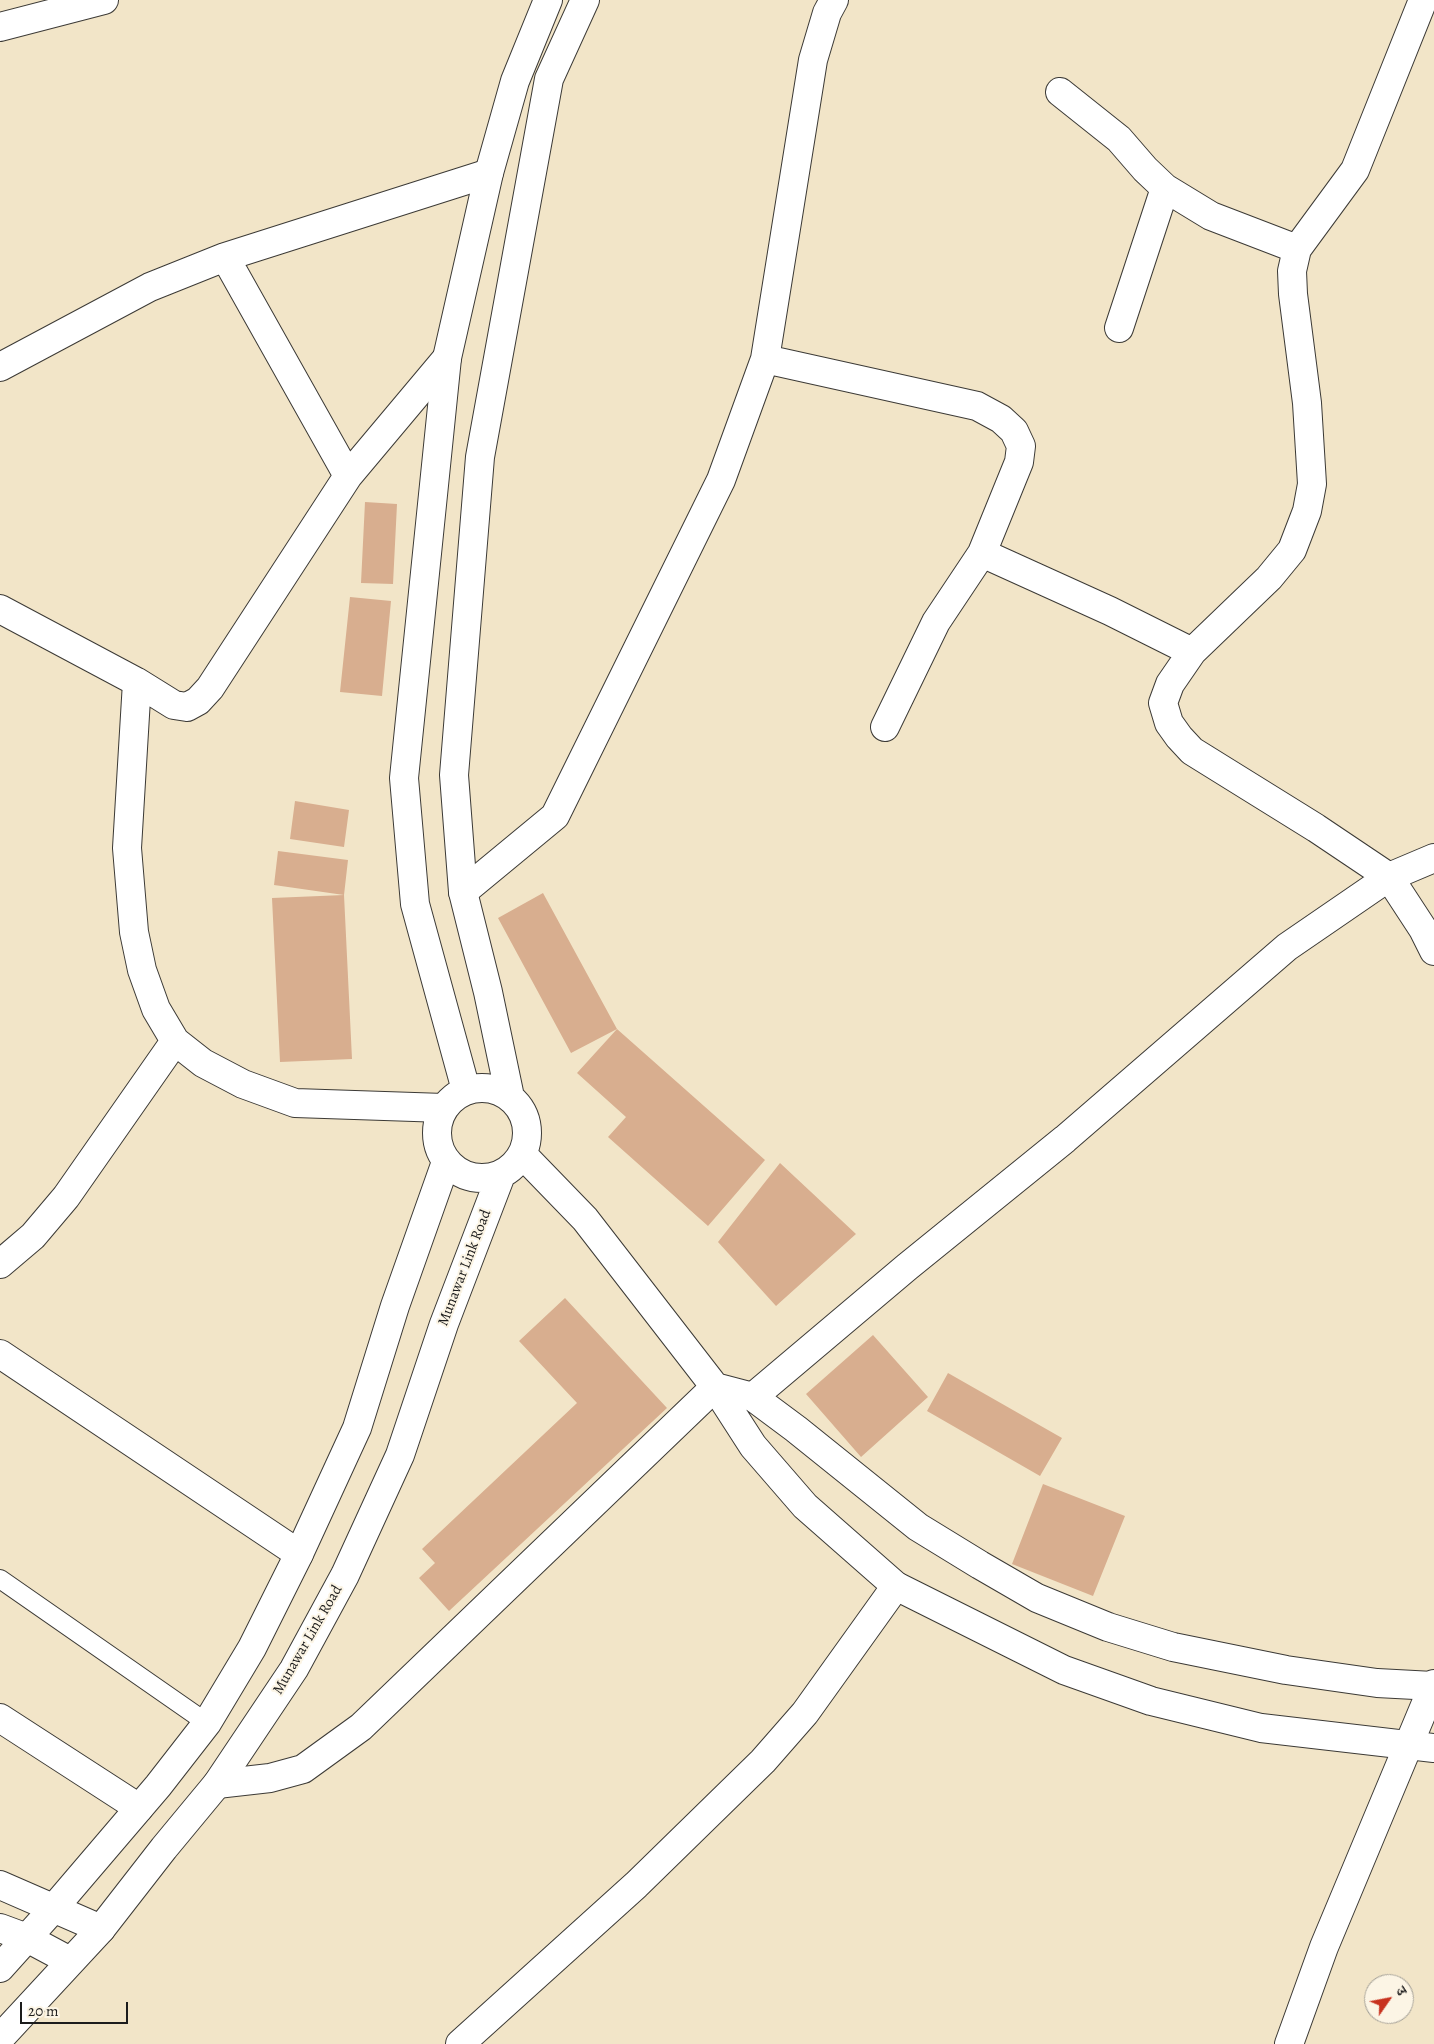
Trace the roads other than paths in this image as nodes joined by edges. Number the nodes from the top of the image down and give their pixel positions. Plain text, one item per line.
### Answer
1 (104, 0) edge
2 (548, 0) edge
3 (585, 0) edge
4 (834, 0) edge
5 (1423, 0) edge
6 (0, 27) edge
7 (1060, 92) dead end
8 (489, 174) junction
9 (1165, 188) junction
10 (1297, 249) junction
11 (225, 258) junction
12 (1118, 328) dead end
13 (448, 358) junction
14 (765, 359) junction
15 (0, 366) edge
16 (348, 476) junction
17 (982, 553) junction
18 (0, 609) edge
19 (1192, 652) junction
20 (137, 682) junction
21 (885, 727) dead end
22 (1434, 858) edge
23 (1389, 877) junction
24 (463, 892) junction
25 (1434, 951) edge
26 (175, 1041) junction
27 (466, 1090) junction
28 (510, 1097) junction
29 (444, 1108) junction
30 (523, 1155) junction
31 (446, 1162) junction
32 (501, 1176) junction
33 (0, 1264) edge
34 (0, 1354) edge
35 (715, 1387) junction
36 (753, 1398) junction
37 (299, 1554) junction
38 (0, 1579) edge
39 (896, 1586) junction
40 (1434, 1685) edge
41 (0, 1718) edge
42 (206, 1723) junction
43 (1422, 1746) edge
44 (217, 1784) junction
45 (139, 1808) junction
46 (0, 1885) edge
47 (53, 1909) junction
48 (0, 1928) edge
49 (101, 1929) junction
50 (27, 1938) junction
51 (70, 1962) junction
52 (0, 1968) edge
53 (0, 2038) edge
54 (460, 2044) edge
55 (1289, 2044) edge

1 - 6 street
2 - 8 street
3 - 24 street
4 - 14 street
5 - 10 street
7 - 9 street
8 - 11 street
8 - 13 street
9 - 10 street
9 - 12 street
10 - 19 street
11 - 15 street
11 - 16 street
13 - 16 street
13 - 27 street
14 - 17 street
14 - 24 street
16 - 20 street
17 - 19 street
17 - 21 street
18 - 20 street
19 - 23 street
20 - 26 street
22 - 23 street
23 - 25 street
23 - 36 street
24 - 28 street
26 - 29 street
26 - 33 street
27 - 28 street
27 - 29 street
28 - 30 street
29 - 31 street
30 - 32 street
30 - 35 street
31 - 32 street
31 - 37 street
32 - 44 street, Munawar Link Road
34 - 37 street
35 - 36 street
35 - 39 street
35 - 44 street
36 - 40 street
37 - 42 street
38 - 42 lane
39 - 43 street
39 - 54 street
40 - 43 street
41 - 45 street
42 - 45 street
43 - 55 street
44 - 49 street, Munawar Link Road
45 - 47 street
46 - 47 street
47 - 49 street
47 - 50 street
48 - 50 street
49 - 51 street, Munawar Link Road
50 - 51 street
50 - 52 street
51 - 53 street, Munawar Link Road

